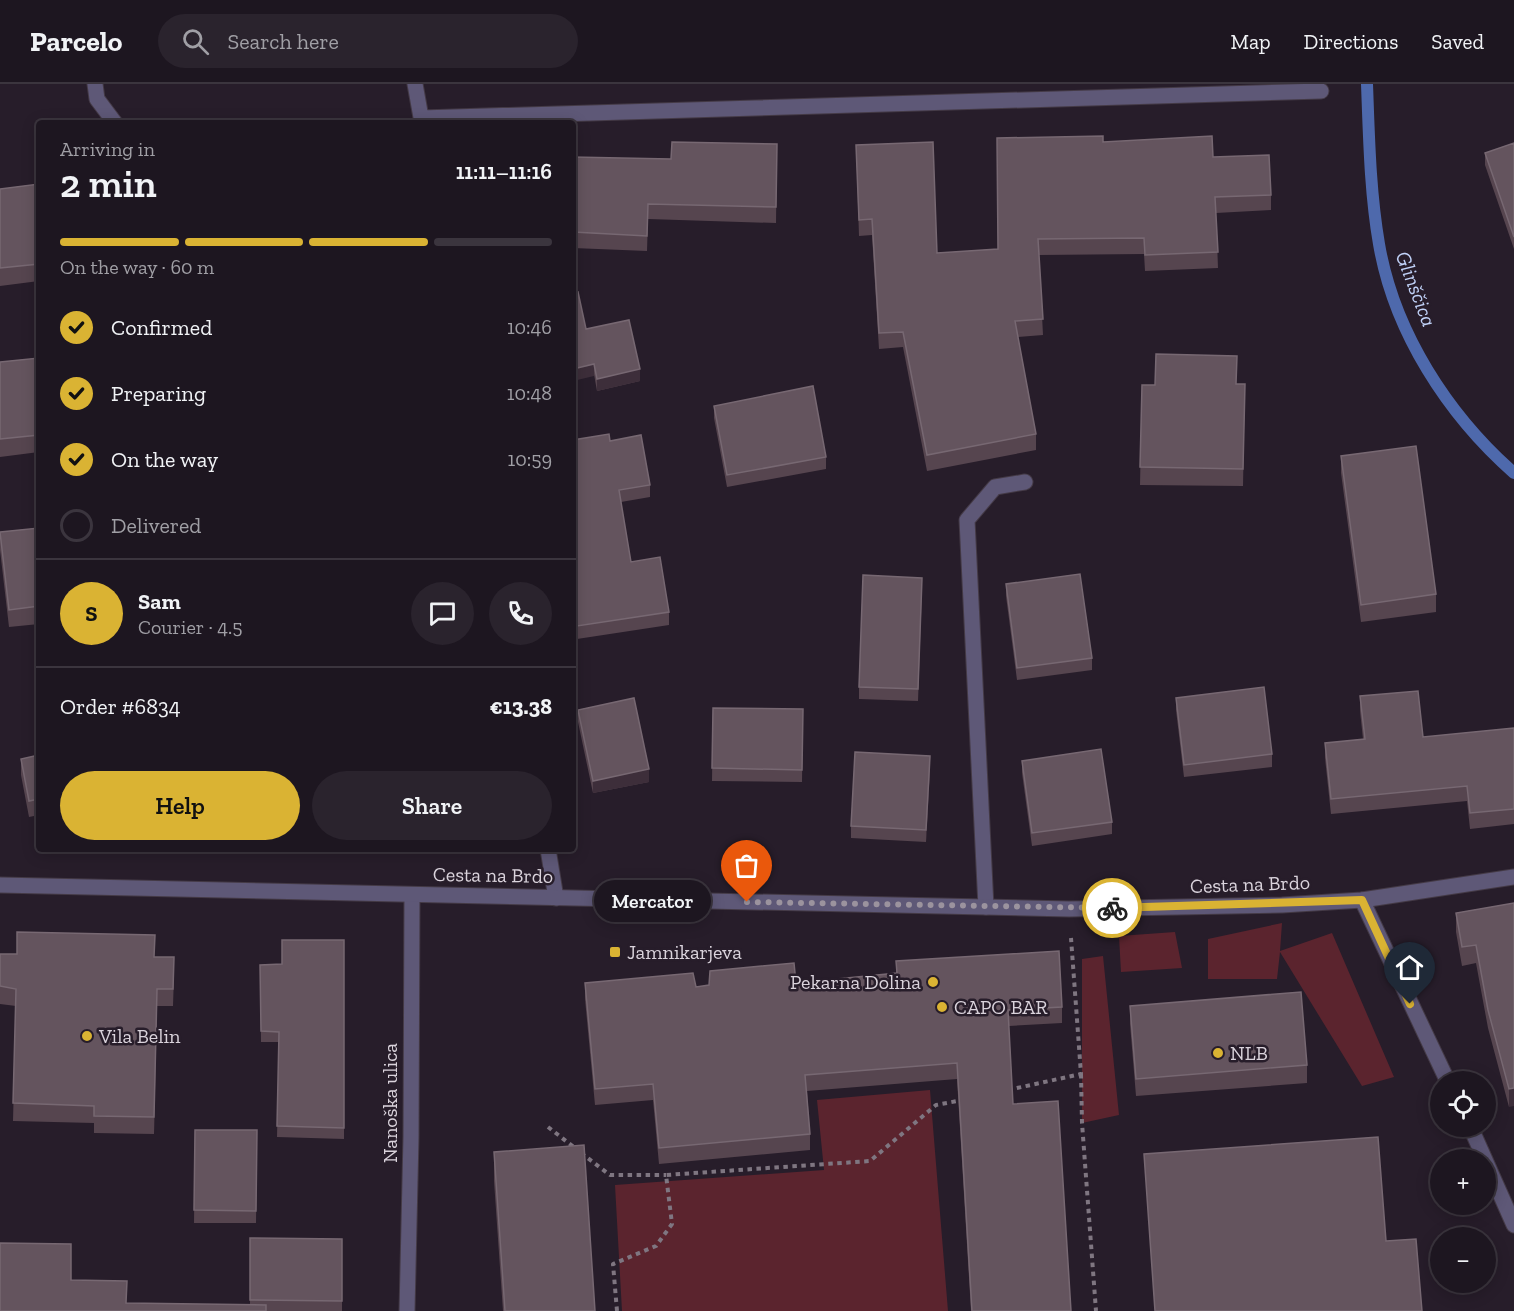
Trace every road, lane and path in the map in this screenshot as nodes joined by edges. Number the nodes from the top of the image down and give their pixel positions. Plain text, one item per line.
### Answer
1 (95, 84) edge
2 (415, 84) edge
3 (1321, 91) dead end
4 (113, 120) edge
5 (421, 120) edge
6 (451, 120) edge
7 (1025, 482) dead end
8 (548, 852) edge
9 (1514, 877) edge
10 (0, 885) edge
11 (412, 895) junction
12 (556, 898) junction
13 (1362, 900) junction
14 (986, 906) junction
15 (1069, 909) junction
16 (1443, 1071) edge
17 (1081, 1074) junction
18 (1003, 1091) edge
19 (970, 1098) edge
20 (548, 1127) dead end
21 (1475, 1137) edge
22 (666, 1175) junction
23 (1514, 1225) edge
24 (407, 1311) edge
25 (617, 1311) edge
26 (1096, 1311) edge

1 - 4 street
2 - 5 street
3 - 6 street
7 - 14 street
8 - 12 street
9 - 13 street, Cesta na Brdo
10 - 11 street, Cesta na Brdo
11 - 12 street, Cesta na Brdo
11 - 24 street, Nanoška ulica
12 - 14 street, Cesta na Brdo
13 - 15 street, Cesta na Brdo
13 - 16 street
14 - 15 street, Cesta na Brdo
15 - 17 path
17 - 18 path
17 - 26 path
19 - 22 path
20 - 22 path
21 - 23 street
22 - 25 path

